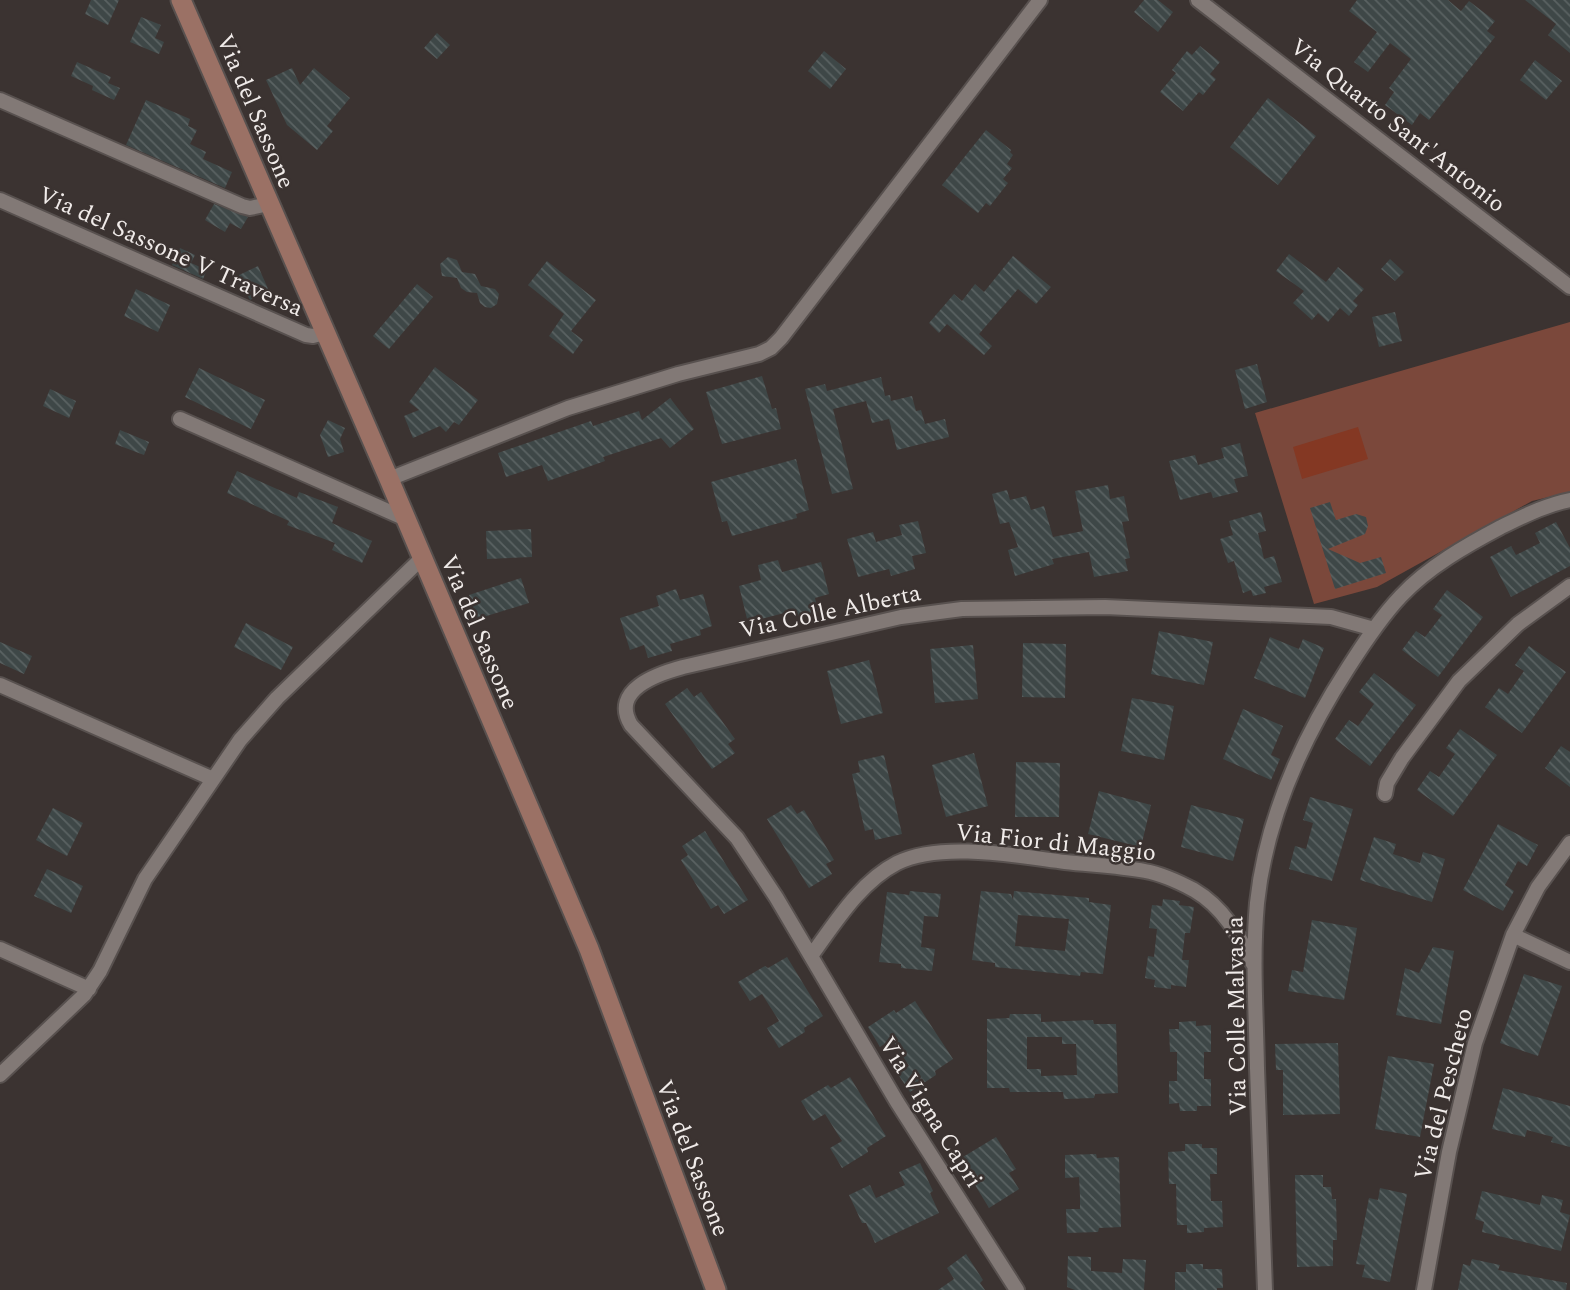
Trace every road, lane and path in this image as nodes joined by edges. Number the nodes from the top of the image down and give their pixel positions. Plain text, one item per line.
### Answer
1 (181, 0) edge
2 (1040, 0) edge
3 (1198, 0) edge
4 (0, 100) edge
5 (0, 200) edge
6 (269, 204) junction
7 (1570, 287) edge
8 (325, 333) junction
9 (180, 419) dead end
10 (389, 479) junction
11 (1570, 500) edge
12 (406, 519) junction
13 (422, 558) junction
14 (1570, 586) edge
15 (1374, 629) junction
16 (0, 685) edge
17 (213, 779) junction
18 (1385, 794) dead end
19 (1570, 843) edge
20 (1513, 935) junction
21 (0, 949) edge
22 (811, 956) junction
23 (1570, 962) edge
24 (1255, 968) junction
25 (89, 989) junction
26 (0, 1075) edge
27 (716, 1290) edge
28 (1017, 1290) edge
29 (1265, 1290) edge
30 (1424, 1290) edge

1 - 6 main road, Via del Sassone
2 - 10 street
3 - 7 street, Via Quarto Sant'Antonio
4 - 6 street
5 - 8 street, Via del Sassone V Traversa
6 - 8 main road, Via del Sassone
8 - 10 main road, Via del Sassone
9 - 12 street
10 - 12 main road, Via del Sassone
11 - 15 street, Via Colle Malvasia
12 - 13 main road, Via del Sassone
13 - 17 street
13 - 27 main road, Via del Sassone
14 - 18 street
15 - 22 street, Via Colle Alberta
15 - 24 street, Via Colle Malvasia
16 - 17 street
17 - 25 street
19 - 20 street, Via del Pescheto
20 - 23 street
20 - 30 street, Via del Pescheto
21 - 25 street
22 - 24 street, Via Fior di Maggio
22 - 28 street, Via Vigna Capri
24 - 29 street, Via Colle Malvasia
25 - 26 street

